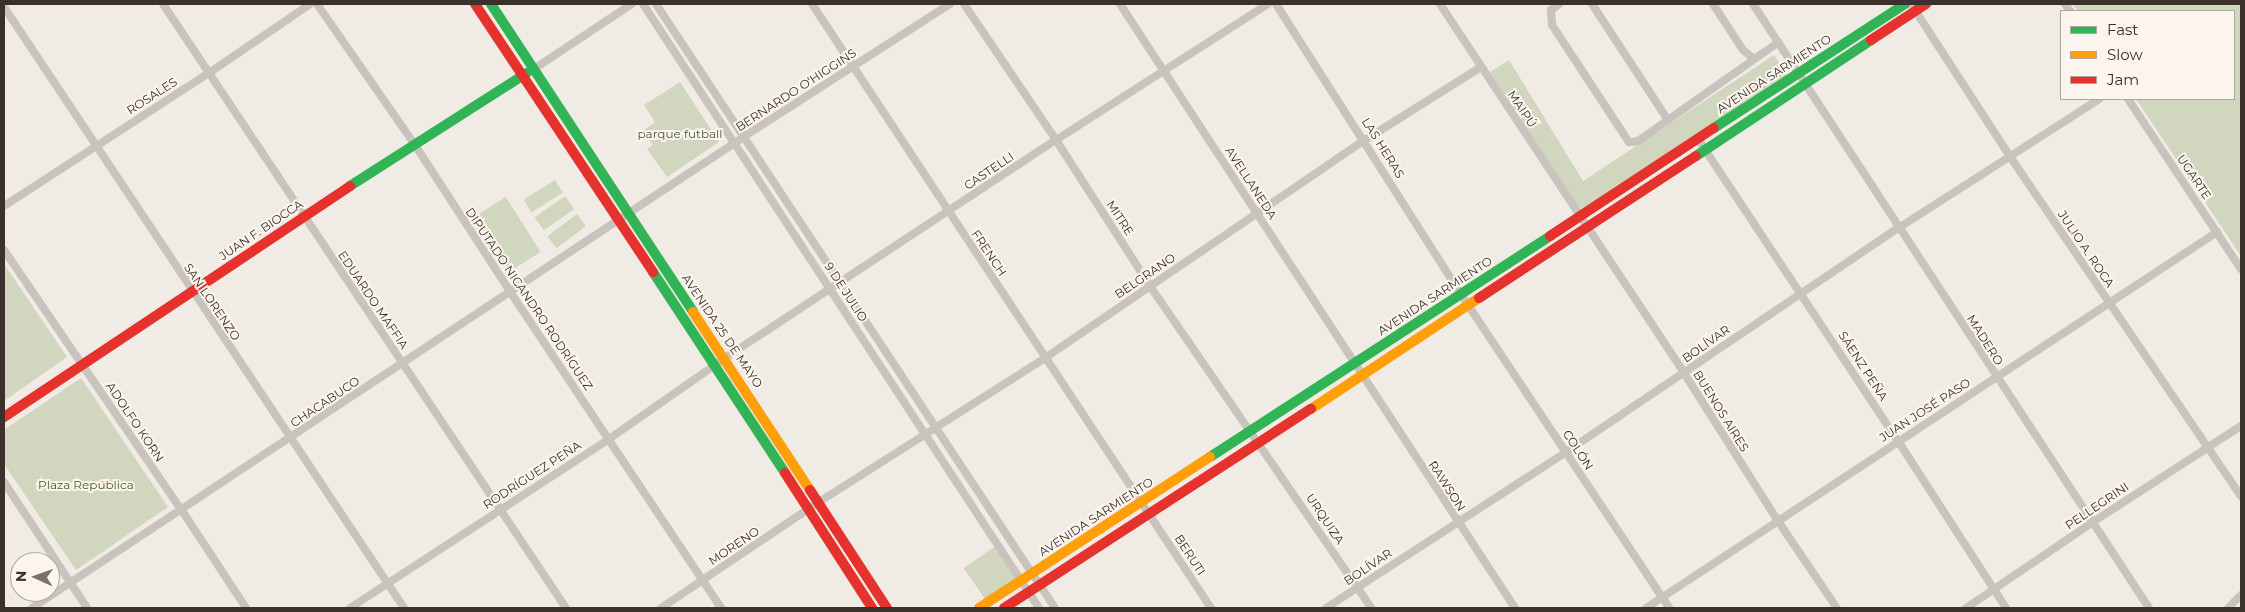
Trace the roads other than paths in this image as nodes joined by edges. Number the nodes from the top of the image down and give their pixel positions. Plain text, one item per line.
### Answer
1 (163, 4) edge
2 (310, 4) edge
3 (317, 4) edge
4 (475, 4) edge
5 (491, 4) edge
6 (632, 4) edge
7 (643, 4) edge
8 (656, 4) edge
9 (812, 4) edge
10 (950, 4) edge
11 (964, 4) edge
12 (1120, 4) edge
13 (1268, 4) edge
14 (1276, 4) edge
15 (1440, 4) edge
16 (1559, 4) edge
17 (1592, 4) edge
18 (1713, 4) edge
19 (1753, 4) edge
20 (1905, 4) edge
21 (1926, 4) edge
22 (4, 7) edge
23 (1914, 7) edge
24 (1778, 42) junction
25 (1754, 59) junction
26 (854, 66) junction
27 (1481, 67) junction
28 (534, 69) junction
29 (1164, 72) junction
30 (1798, 72) junction
31 (209, 73) junction
32 (522, 76) junction
33 (1805, 83) junction
34 (2097, 100) edge
35 (2129, 100) edge
36 (1668, 120) junction
37 (745, 136) junction
38 (1698, 139) junction
39 (1056, 140) junction
40 (1365, 140) junction
41 (735, 143) junction
42 (415, 145) junction
43 (95, 146) junction
44 (1704, 149) junction
45 (2009, 155) junction
46 (4, 206) edge
47 (948, 212) junction
48 (1258, 213) junction
49 (630, 215) junction
50 (303, 216) junction
51 (1580, 216) junction
52 (619, 222) junction
53 (1586, 226) junction
54 (1900, 227) junction
55 (2218, 232) junction
56 (4, 250) edge
57 (2241, 269) edge
58 (840, 283) junction
59 (1150, 286) junction
60 (831, 290) junction
61 (192, 292) junction
62 (511, 293) junction
63 (1462, 293) junction
64 (1801, 293) junction
65 (2108, 303) junction
66 (1468, 305) junction
67 (725, 358) junction
68 (1045, 358) junction
69 (1355, 363) junction
70 (402, 364) junction
71 (84, 365) junction
72 (715, 365) junction
73 (1684, 373) junction
74 (1362, 374) junction
75 (1995, 377) junction
76 (4, 417) edge
77 (2241, 426) edge
78 (935, 429) junction
79 (1250, 431) junction
80 (926, 436) junction
81 (291, 438) junction
82 (609, 439) junction
83 (1898, 441) junction
84 (1259, 443) junction
85 (2206, 448) junction
86 (1566, 452) junction
87 (4, 482) edge
88 (2241, 497) edge
89 (820, 502) junction
90 (1142, 503) junction
91 (181, 509) junction
92 (499, 510) junction
93 (808, 510) junction
94 (1149, 514) junction
95 (1778, 521) junction
96 (1457, 522) junction
97 (2093, 522) junction
98 (1032, 574) junction
99 (703, 580) junction
100 (70, 582) junction
101 (1022, 582) junction
102 (387, 583) junction
103 (1040, 585) junction
104 (1358, 588) junction
105 (1994, 589) junction
106 (1029, 593) junction
107 (2241, 595) edge
108 (1662, 598) junction
109 (32, 608) edge
110 (87, 608) edge
111 (246, 608) edge
112 (350, 608) edge
113 (404, 608) edge
114 (566, 608) edge
115 (661, 608) edge
116 (721, 608) edge
117 (872, 608) edge
118 (887, 608) edge
119 (979, 608) edge
120 (1004, 608) edge
121 (1039, 608) edge
122 (1055, 608) edge
123 (1211, 608) edge
124 (1326, 608) edge
125 (1371, 608) edge
126 (1515, 608) edge
127 (1646, 608) edge
128 (1669, 608) edge
129 (1837, 608) edge
130 (1966, 608) edge
131 (2006, 608) edge
132 (2149, 608) edge
133 (2228, 608) edge

1 - 31 street, EDUARDO MAFFIA
2 - 31 street, ROSALES
3 - 42 street, DIPUTADO NICANDRO RODRÍGUEZ
4 - 32 main road, AVENIDA 25 DE MAYO
5 - 28 main road, AVENIDA 25 DE MAYO
6 - 28 street
7 - 41 street, 9 DE JULIO
8 - 37 street, 9 DE JULIO
9 - 26 street, FRENCH
10 - 26 street, BERNARDO O'HIGGINS
11 - 39 street, MITRE
12 - 29 street, AVELLANEDA
13 - 29 street, CASTELLI
14 - 40 street, LAS HERAS
15 - 27 street, MAIPÚ
16 - 36 street
17 - 36 street
18 - 25 street
19 - 24 street, MADERO
20 - 30 main road, AVENIDA SARMIENTO
21 - 23 main road, AVENIDA SARMIENTO
22 - 43 street, SAN LORENZO
23 - 33 main road, AVENIDA SARMIENTO
23 - 45 street, JULIO A. ROCA
24 - 25 street
24 - 30 street, MADERO
25 - 36 street
26 - 37 street, BERNARDO O'HIGGINS
26 - 47 street, FRENCH
27 - 40 street, BELGRANO
27 - 51 street, MAIPÚ
28 - 32 main road, JUAN F. BIOCCA
28 - 49 main road, AVENIDA 25 DE MAYO
29 - 39 street, CASTELLI
29 - 48 street, AVELLANEDA
30 - 33 street, MADERO
30 - 38 main road, AVENIDA SARMIENTO
31 - 43 street, ROSALES
31 - 50 street, EDUARDO MAFFIA
32 - 42 main road, JUAN F. BIOCCA
32 - 52 main road, AVENIDA 25 DE MAYO
33 - 44 main road, AVENIDA SARMIENTO
33 - 54 street, MADERO
34 - 45 street, BOLÍVAR
35 - 55 street, UGARTE
37 - 41 street, BERNARDO O'HIGGINS
37 - 58 street, 9 DE JULIO
38 - 44 street, SÁENZ PEÑA
38 - 51 main road, AVENIDA SARMIENTO
39 - 47 street, CASTELLI
39 - 59 street, MITRE
40 - 48 street, BELGRANO
40 - 63 street, LAS HERAS
41 - 49 street, BERNARDO O'HIGGINS
41 - 60 street, 9 DE JULIO
42 - 50 main road, JUAN F. BIOCCA
42 - 62 street, DIPUTADO NICANDRO RODRÍGUEZ
43 - 46 street, ROSALES
43 - 61 street, SAN LORENZO
44 - 53 main road, AVENIDA SARMIENTO
44 - 64 street, SÁENZ PEÑA
45 - 54 street, BOLÍVAR
45 - 65 street, JULIO A. ROCA
47 - 58 street, CASTELLI
47 - 68 street, FRENCH
48 - 59 street, BELGRANO
48 - 69 street, AVELLANEDA
49 - 52 street, CHACABUCO
49 - 67 main road, AVENIDA 25 DE MAYO
50 - 61 main road, JUAN F. BIOCCA
50 - 70 street, EDUARDO MAFFIA
51 - 53 street, MAIPÚ
51 - 63 main road, AVENIDA SARMIENTO
52 - 62 street, CHACABUCO
52 - 72 main road, AVENIDA 25 DE MAYO
53 - 66 main road, AVENIDA SARMIENTO
53 - 73 street, BUENOS AIRES
54 - 64 street, BOLÍVAR
54 - 75 street, MADERO
55 - 57 street, UGARTE
55 - 65 street, JUAN JOSÉ PASO
56 - 71 street, ADOLFO KORN
58 - 60 street, CASTELLI
58 - 78 street, 9 DE JULIO
59 - 68 street, BELGRANO
59 - 79 street, MITRE
60 - 67 street, CASTELLI
60 - 80 street, 9 DE JULIO
61 - 71 main road, JUAN F. BIOCCA
61 - 81 street, SAN LORENZO
62 - 70 street, CHACABUCO
62 - 82 street, DIPUTADO NICANDRO RODRÍGUEZ
63 - 66 street, LAS HERAS
63 - 69 main road, AVENIDA SARMIENTO
64 - 73 street, BOLÍVAR
64 - 83 street, SÁENZ PEÑA
65 - 75 street, JUAN JOSÉ PASO
65 - 85 street, JULIO A. ROCA
66 - 74 main road, AVENIDA SARMIENTO
66 - 86 street, COLÓN
67 - 72 street, RODRÍGUEZ PEÑA
67 - 89 main road, AVENIDA 25 DE MAYO
68 - 78 street, BELGRANO
68 - 90 street, FRENCH
69 - 74 street, AVELLANEDA
69 - 79 main road, AVENIDA SARMIENTO
70 - 81 street, CHACABUCO
70 - 92 street, EDUARDO MAFFIA
71 - 76 main road, JUAN F. BIOCCA
71 - 91 street, ADOLFO KORN
72 - 82 street, RODRÍGUEZ PEÑA
72 - 93 main road, AVENIDA 25 DE MAYO
73 - 86 street, BOLÍVAR
73 - 95 street, BUENOS AIRES
74 - 84 main road, AVENIDA SARMIENTO
74 - 96 street, RAWSON
75 - 83 street, JUAN JOSÉ PASO
75 - 97 street, MADERO
77 - 85 street, PELLEGRINI
78 - 80 street, BELGRANO
78 - 98 street, 9 DE JULIO
79 - 84 street, MITRE
79 - 90 main road, AVENIDA SARMIENTO
80 - 89 street, BELGRANO
80 - 101 street, 9 DE JULIO
81 - 91 street, CHACABUCO
81 - 102 street, SAN LORENZO
82 - 92 street, RODRÍGUEZ PEÑA
82 - 99 street, DIPUTADO NICANDRO RODRÍGUEZ
83 - 95 street, JUAN JOSÉ PASO
83 - 105 street, SÁENZ PEÑA
84 - 94 main road, AVENIDA SARMIENTO
84 - 104 street, URQUIZA
85 - 88 street, JULIO A. ROCA
85 - 97 street, PELLEGRINI
86 - 96 street, BOLÍVAR
86 - 108 street, COLÓN
87 - 100 street
89 - 93 street, MORENO
89 - 118 main road, AVENIDA 25 DE MAYO
90 - 94 street, FRENCH
90 - 98 main road, AVENIDA SARMIENTO
91 - 100 street, CHACABUCO
91 - 111 street, ADOLFO KORN
92 - 102 street, RODRÍGUEZ PEÑA
92 - 114 street, EDUARDO MAFFIA
93 - 99 street, MORENO
93 - 117 main road, AVENIDA 25 DE MAYO
94 - 103 main road, AVENIDA SARMIENTO
94 - 123 street, BERUTI
95 - 108 street, JUAN JOSÉ PASO
95 - 129 street, BUENOS AIRES
96 - 104 street, BOLÍVAR
96 - 126 street, RAWSON
97 - 105 street, PELLEGRINI
97 - 132 street, MADERO
98 - 101 main road, AVENIDA SARMIENTO
98 - 103 street, 9 DE JULIO
99 - 115 street, MORENO
99 - 116 street, DIPUTADO NICANDRO RODRÍGUEZ
100 - 109 street, CHACABUCO
100 - 110 street
101 - 106 street, 9 DE JULIO
101 - 119 main road, AVENIDA SARMIENTO
102 - 112 street, RODRÍGUEZ PEÑA
102 - 113 street, SAN LORENZO
103 - 106 main road, AVENIDA SARMIENTO
103 - 122 street, 9 DE JULIO
104 - 124 street, BOLÍVAR
104 - 125 street, URQUIZA
105 - 130 street, PELLEGRINI
105 - 131 street, SÁENZ PEÑA
106 - 120 main road, AVENIDA SARMIENTO
106 - 121 street, 9 DE JULIO
107 - 133 street
108 - 127 street, JUAN JOSÉ PASO
108 - 128 street, COLÓN

